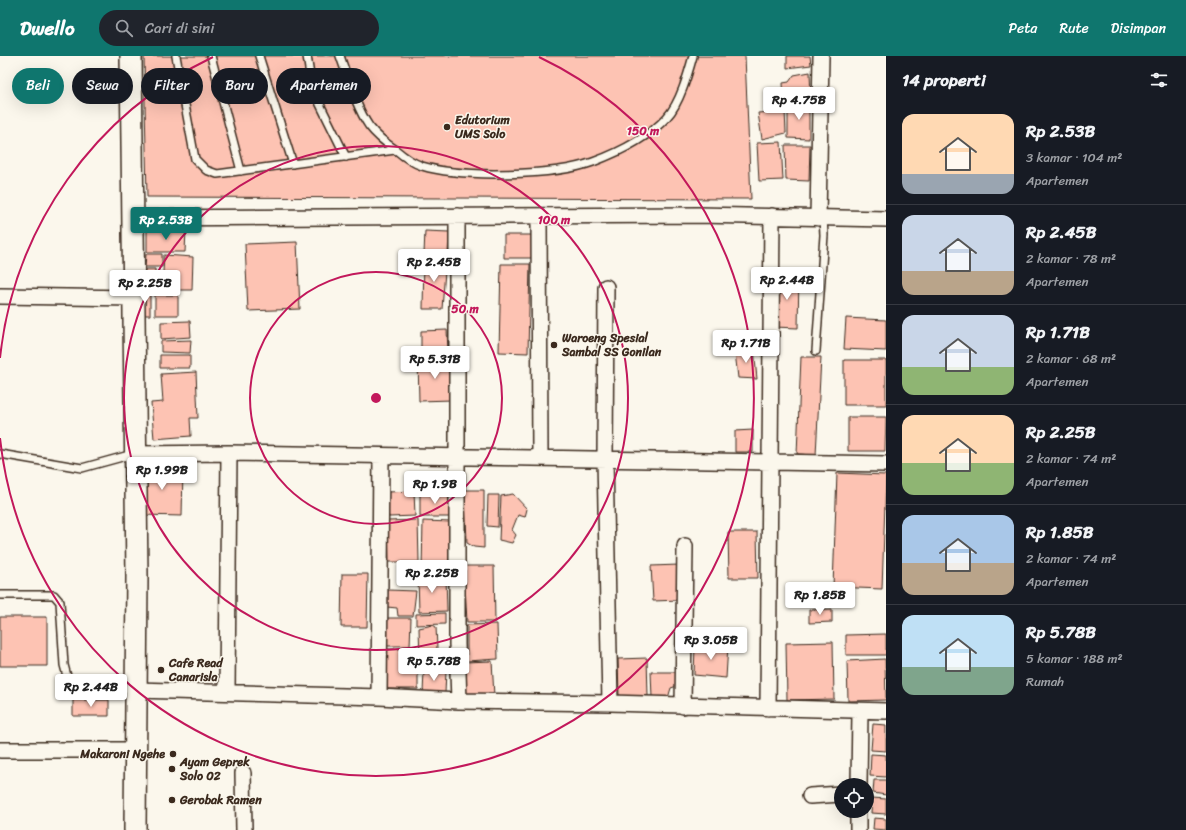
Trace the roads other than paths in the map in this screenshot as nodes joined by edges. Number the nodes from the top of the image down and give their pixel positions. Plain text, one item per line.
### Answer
1 (131, 56) edge
2 (176, 56) edge
3 (211, 56) edge
4 (259, 56) edge
5 (307, 56) edge
6 (340, 56) edge
7 (693, 56) edge
8 (821, 56) edge
9 (395, 150) junction
10 (346, 156) junction
11 (293, 164) junction
12 (241, 171) junction
13 (457, 216) junction
14 (538, 216) junction
15 (772, 216) junction
16 (132, 218) junction
17 (820, 218) junction
18 (886, 219) edge
19 (606, 287) dead end
20 (0, 296) edge
21 (134, 298) junction
22 (816, 351) dead end
23 (229, 453) junction
24 (0, 454) edge
25 (135, 454) junction
26 (381, 456) junction
27 (458, 457) junction
28 (540, 458) junction
29 (605, 459) junction
30 (769, 462) junction
31 (886, 464) edge
32 (685, 546) dead end
33 (0, 595) edge
34 (136, 690) junction
35 (227, 692) junction
36 (378, 697) junction
37 (459, 701) junction
38 (610, 703) junction
39 (683, 706) junction
40 (768, 708) junction
41 (860, 711) junction
42 (886, 711) edge
43 (0, 750) edge
44 (136, 750) junction
45 (243, 773) dead end
46 (859, 778) edge
47 (834, 794) edge
48 (810, 796) dead end
49 (858, 818) edge
50 (135, 830) edge
51 (244, 830) edge
52 (858, 830) edge

1 - 16 main road
2 - 12 lane
3 - 12 lane
4 - 11 lane
5 - 10 lane
6 - 9 lane
7 - 9 lane
8 - 17 street
9 - 10 lane
10 - 11 lane
11 - 12 lane
13 - 14 street
13 - 16 street
13 - 27 street
14 - 15 street
14 - 28 street
15 - 17 street
15 - 30 street
16 - 21 main road
17 - 18 street
17 - 22 lane
19 - 29 street
20 - 21 street
21 - 25 main road
23 - 25 street
23 - 26 street
23 - 35 street
24 - 25 lane
25 - 34 main road
26 - 27 street
26 - 36 street
27 - 28 street
27 - 37 street
28 - 29 street
29 - 30 street
29 - 38 street
30 - 31 street
30 - 40 street
32 - 39 street
33 - 34 lane
34 - 35 street
34 - 44 main road
35 - 36 street
36 - 37 street
37 - 38 street
38 - 39 street
39 - 40 street
40 - 41 street
41 - 42 street
41 - 46 street
43 - 44 street
44 - 50 main road
45 - 51 street
47 - 48 street
49 - 52 street

